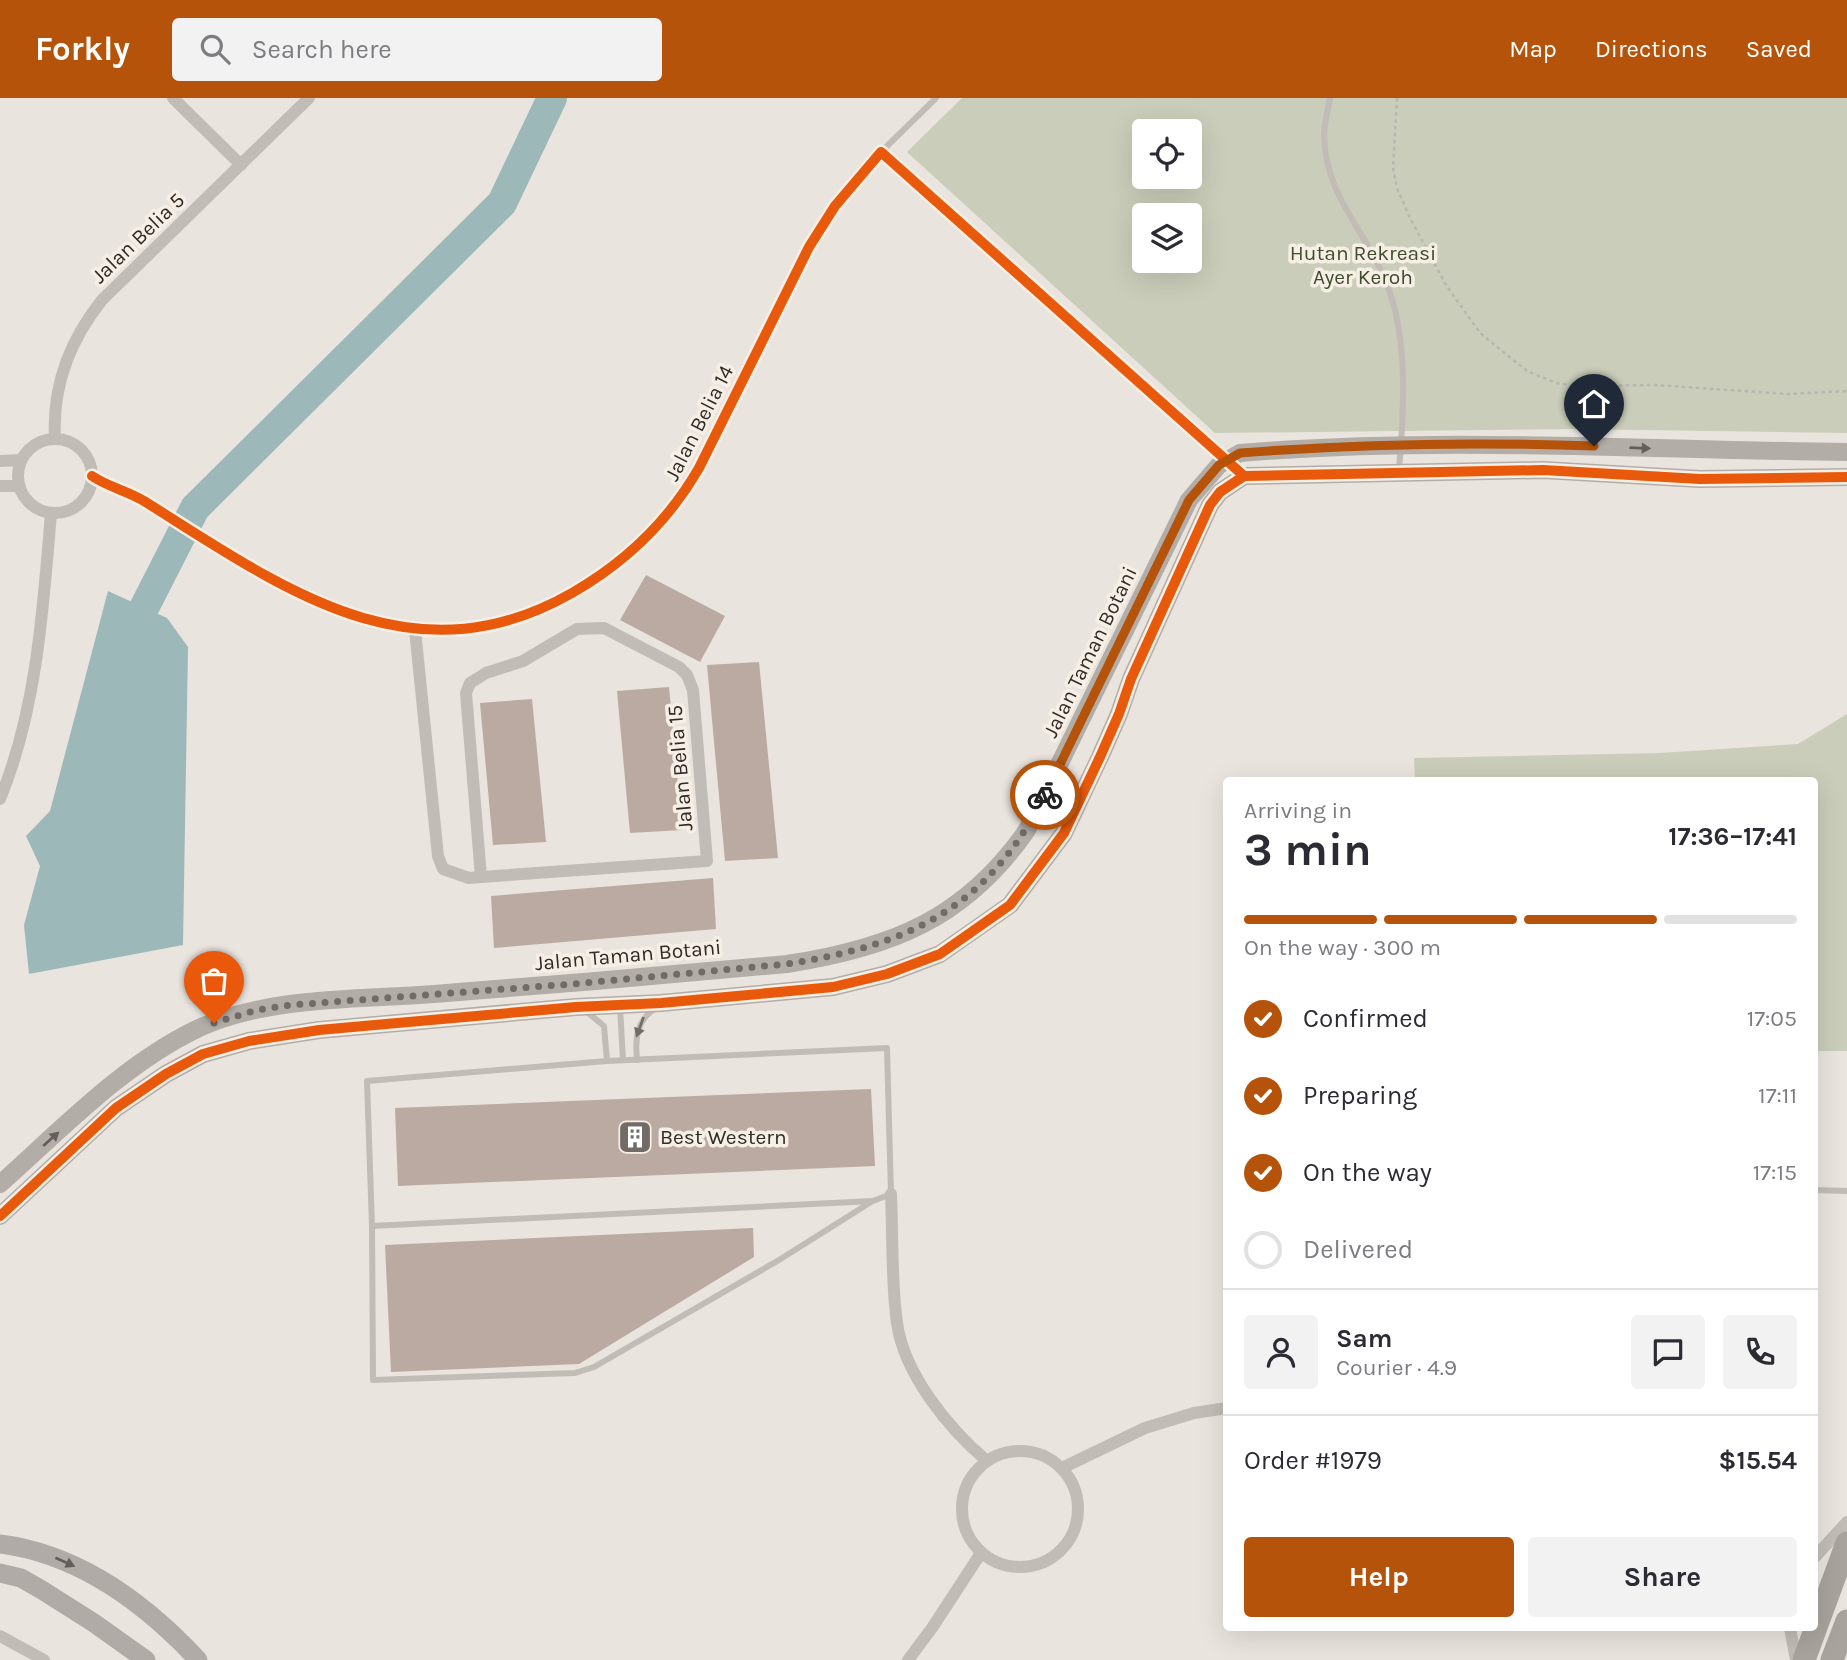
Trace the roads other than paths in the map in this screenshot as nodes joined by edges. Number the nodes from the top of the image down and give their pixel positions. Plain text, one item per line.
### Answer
1 (173, 98) edge
2 (309, 98) edge
3 (936, 98) edge
4 (1330, 98) edge
5 (881, 152) junction
6 (241, 165) junction
7 (55, 439) junction
8 (1401, 446) junction
9 (1847, 452) edge
10 (1226, 459) junction
11 (22, 460) junction
12 (0, 461) edge
13 (1399, 471) junction
14 (92, 476) junction
15 (1244, 476) junction
16 (1847, 477) edge
17 (0, 486) edge
18 (19, 486) junction
19 (51, 513) junction
20 (415, 630) junction
21 (0, 799) edge
22 (481, 877) junction
23 (573, 984) junction
24 (661, 1003) junction
25 (620, 1005) junction
26 (576, 1007) junction
27 (623, 1060) junction
28 (637, 1060) junction
29 (607, 1061) junction
30 (0, 1184) edge
31 (1818, 1190) edge
32 (1847, 1191) edge
33 (891, 1194) junction
34 (873, 1201) junction
35 (0, 1216) edge
36 (372, 1226) junction
37 (1223, 1409) edge
38 (987, 1461) junction
39 (1062, 1468) junction
40 (1847, 1522) edge
41 (1847, 1543) edge
42 (0, 1544) edge
43 (981, 1553) junction
44 (1818, 1554) edge
45 (0, 1573) edge
46 (1847, 1621) edge
47 (1818, 1622) edge
48 (1791, 1631) edge
49 (1815, 1631) edge
50 (0, 1636) edge
51 (44, 1660) edge
52 (146, 1660) edge
53 (198, 1660) edge
54 (908, 1660) edge
55 (1796, 1660) edge
56 (1804, 1660) edge
57 (1832, 1660) edge

1 - 6 street
2 - 6 street, Jalan Belia 5
3 - 5 lane, Jalan Belia 14
4 - 8 lane
5 - 10 street
5 - 20 street, Jalan Belia 14
6 - 7 street, Jalan Belia 5
7 - 11 street
7 - 14 street
8 -> 9 street
8 - 10 street
8 - 13 lane
10 - 15 street
10 - 23 street, Jalan Taman Botani
11 - 12 street
11 - 18 street
13 - 15 street
13 - 16 street
14 - 19 street
14 - 20 street, Jalan Belia 14
15 - 24 street
17 - 18 street
18 - 19 street
19 - 21 street
20 - 22 street, Jalan Belia 15
22 - 22 street, Jalan Belia 15
23 - 25 street
30 -> 23 street, Jalan Taman Botani
24 - 25 street
24 -> 28 lane
25 - 26 street
25 - 27 lane
26 - 29 lane
26 - 35 street
27 - 28 lane
27 - 29 lane
28 - 33 lane
29 - 36 lane
31 - 32 lane
33 - 34 lane
33 - 38 street
34 - 36 lane
34 - 36 lane
37 - 39 street
38 - 39 street
38 - 43 street
39 - 43 street
40 - 44 street
41 - 47 highway
42 -> 53 main road
43 - 54 street
45 - 52 main road
46 - 57 highway
48 - 55 street
49 - 56 highway
50 - 51 street

